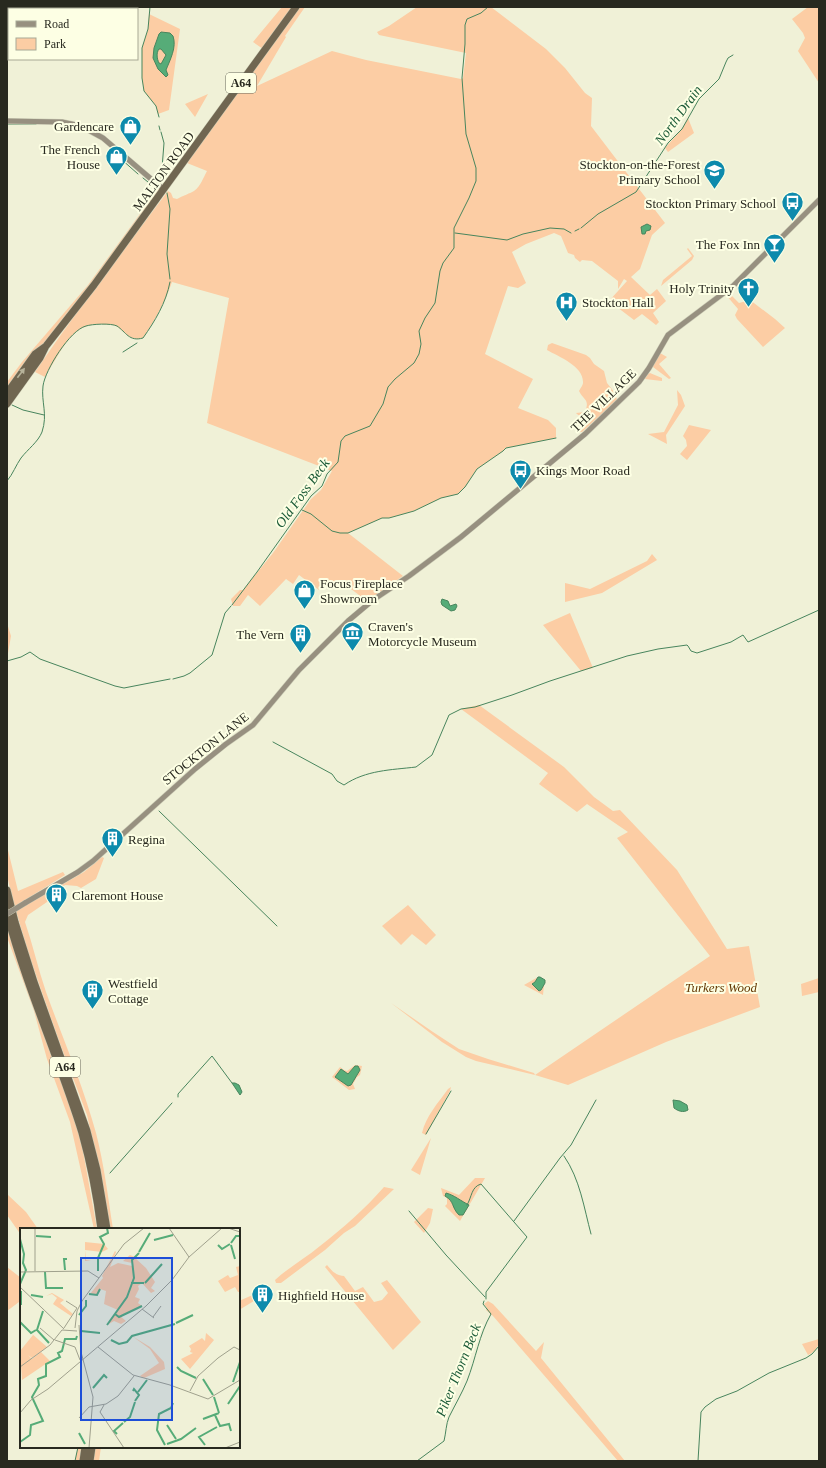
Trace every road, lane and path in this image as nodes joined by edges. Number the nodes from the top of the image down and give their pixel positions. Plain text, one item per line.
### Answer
1 (296, 7) edge
2 (7, 121) edge
3 (164, 190) junction
4 (819, 200) edge
5 (46, 346) junction
6 (7, 393) edge
7 (7, 404) edge
8 (478, 523) joint
9 (7, 890) edge
10 (7, 914) edge
11 (101, 1228) edge
12 (107, 1228) edge
13 (86, 1448) edge
14 (92, 1448) edge
15 (83, 1461) edge
16 (90, 1461) edge

1 - 3 highway, MALTON ROAD / A64
2 - 3 street
3 - 5 highway, MALTON ROAD / A64
4 - 8 street, THE VILLAGE
6 -> 5 highway, MALTON ROAD / A64
5 - 7 highway, MALTON ROAD / A64
8 - 10 street, STOCKTON LANE, bridge
9 - 12 highway, A64
10 - 11 highway, A64
13 - 15 highway
14 - 16 highway

